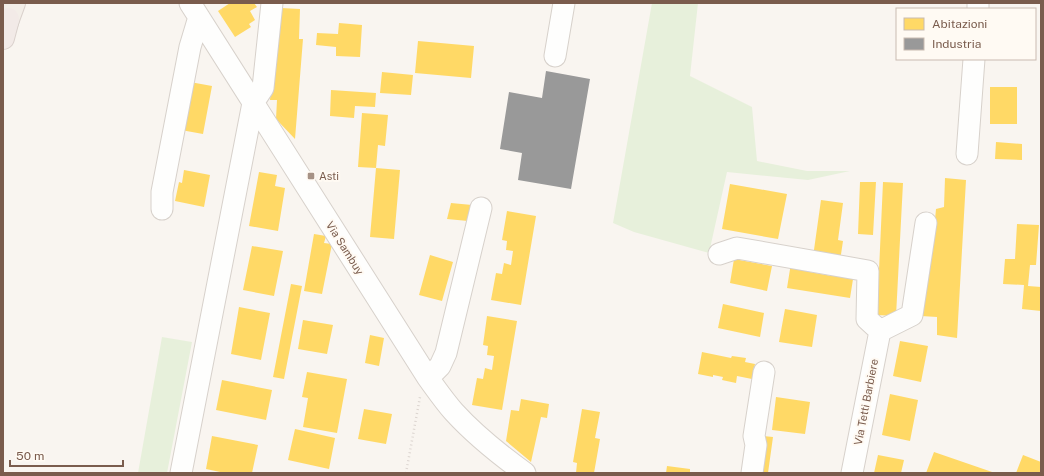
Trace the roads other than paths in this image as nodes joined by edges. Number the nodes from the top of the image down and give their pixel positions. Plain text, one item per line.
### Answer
1 (272, 3) edge
2 (564, 3) edge
3 (194, 10) edge
4 (555, 56) dead end
5 (974, 60) edge
6 (253, 103) junction
7 (967, 154) dead end
8 (482, 208) dead end
9 (162, 209) dead end
10 (926, 223) dead end
11 (719, 254) dead end
12 (880, 331) junction
13 (764, 372) dead end
14 (429, 380) junction
15 (181, 473) edge
16 (525, 473) edge
17 (752, 473) edge
18 (852, 473) edge

1 - 6 street
2 - 4 street
3 - 6 street, Via Sambuy
3 - 9 street
5 - 7 street
6 - 14 street, Via Sambuy
6 - 15 street
8 - 14 street
10 - 12 street
11 - 12 street
12 - 18 street, Via Tetti Barbiere
13 - 17 street
14 - 16 street, Via Sambuy

